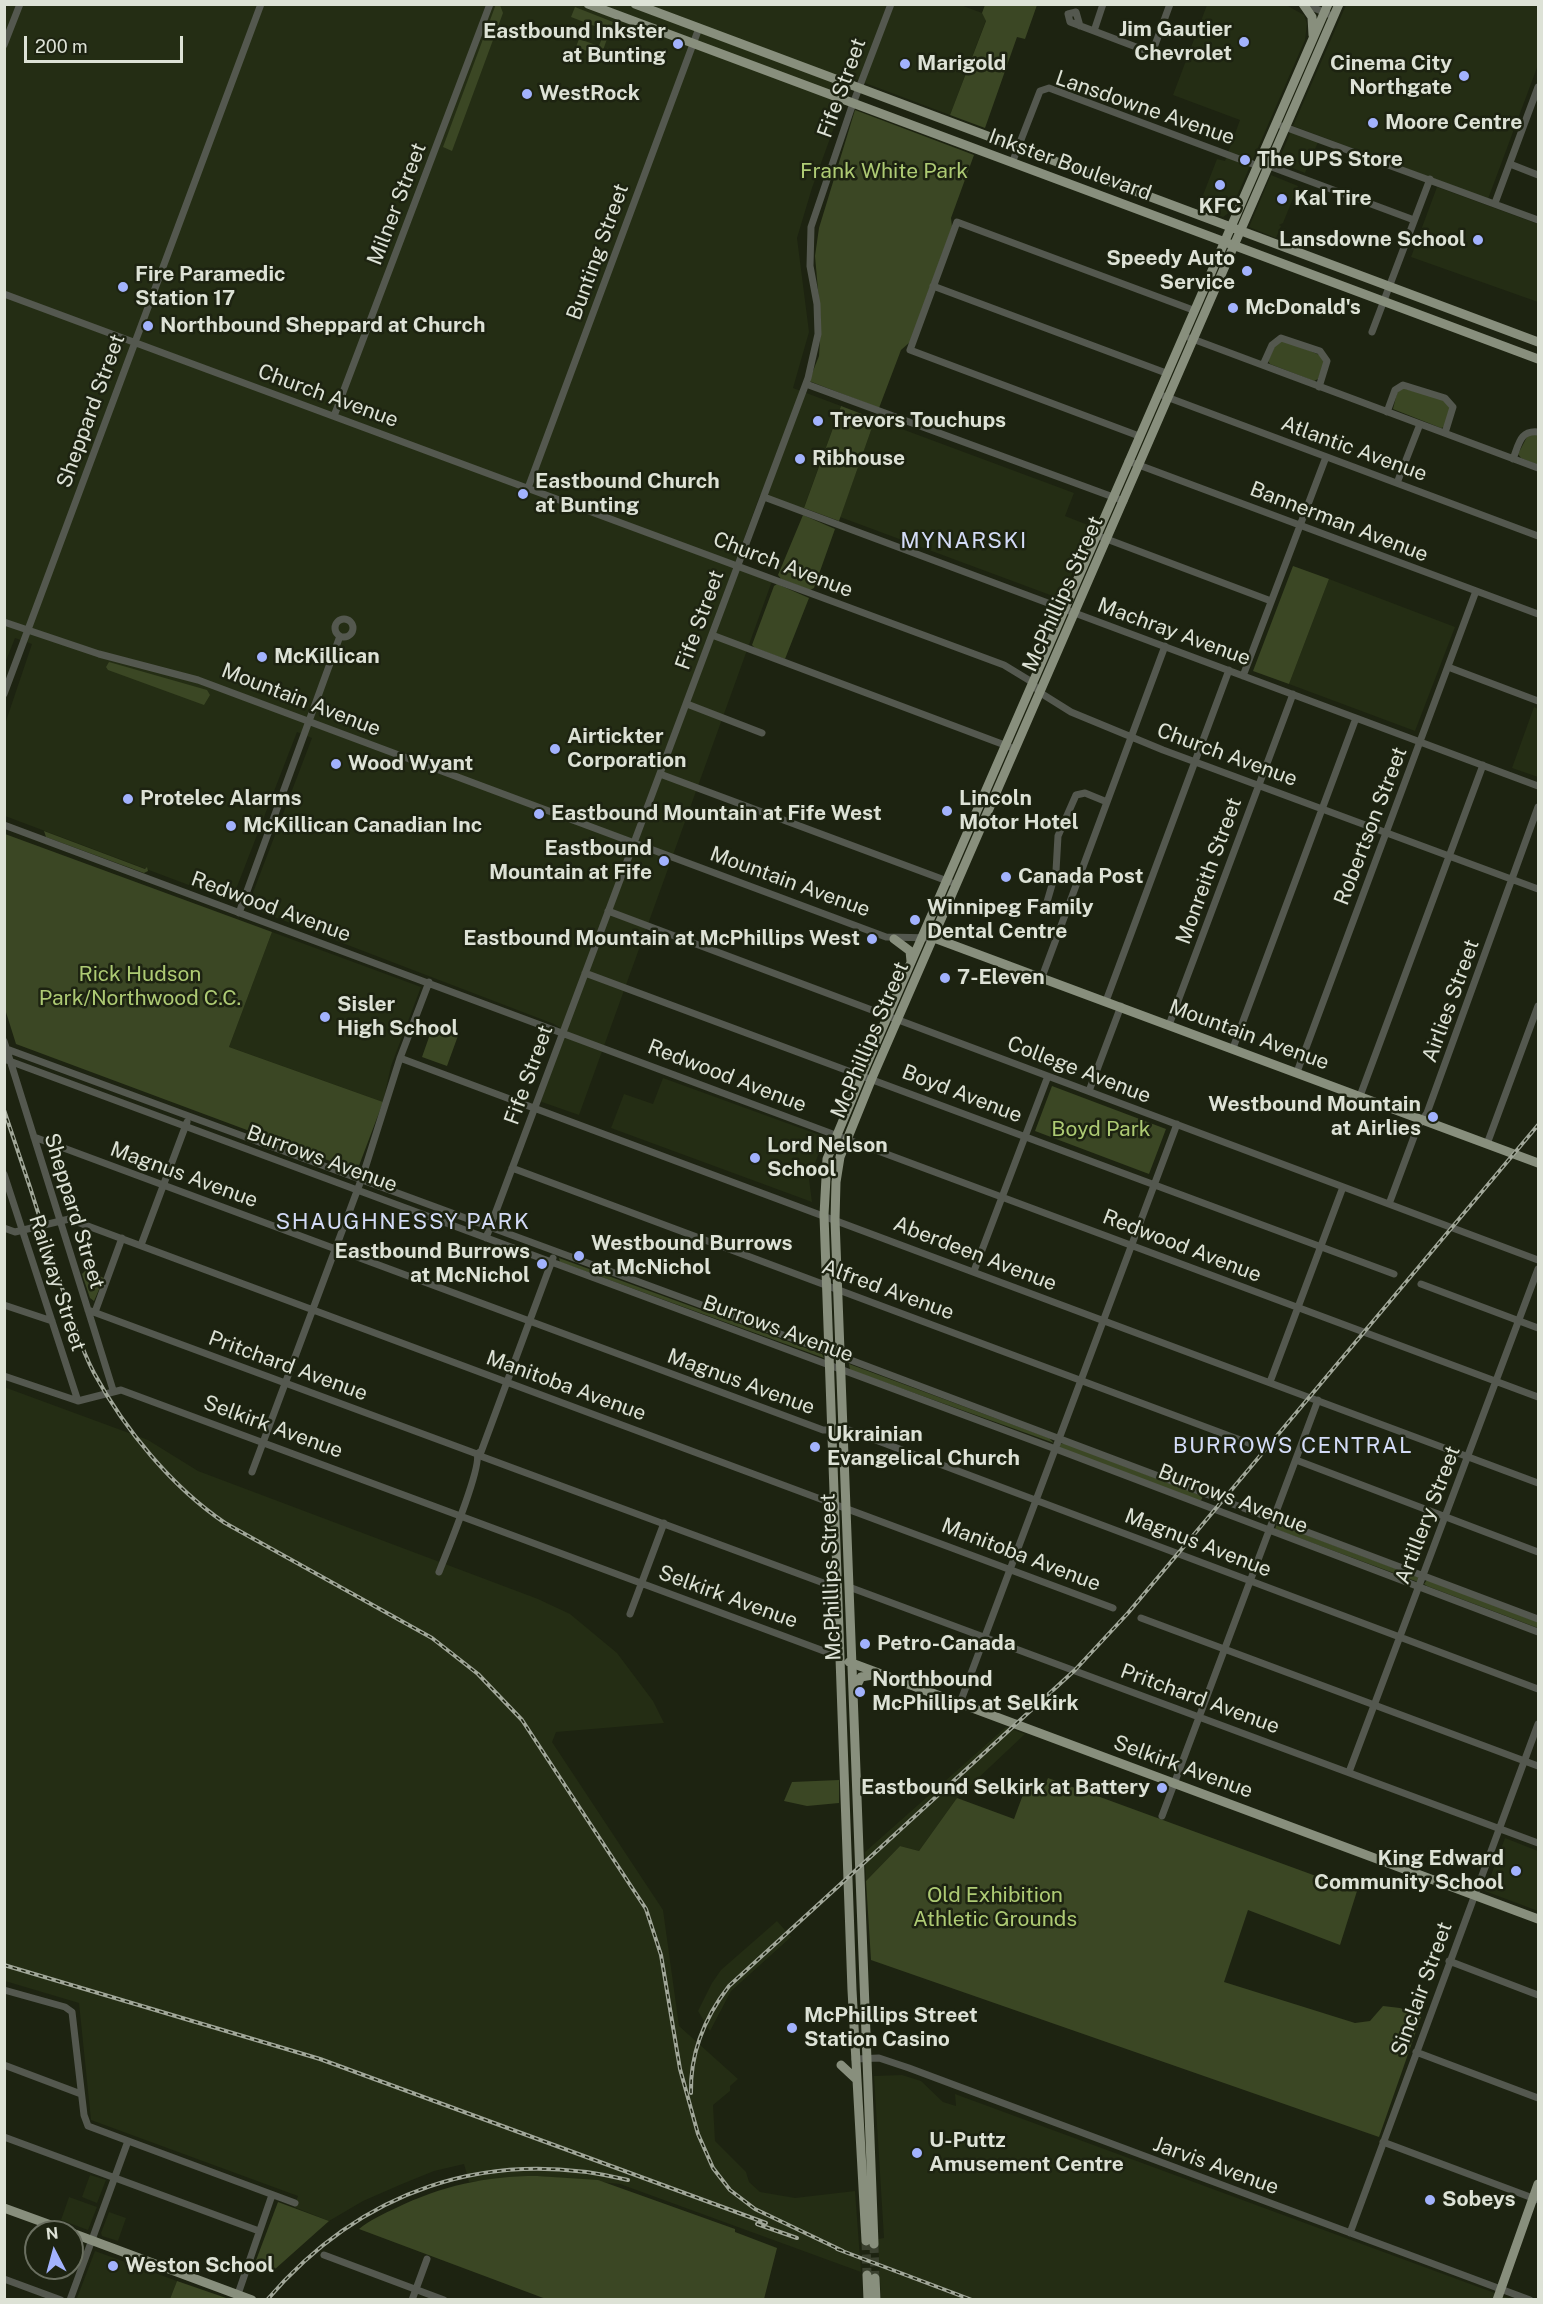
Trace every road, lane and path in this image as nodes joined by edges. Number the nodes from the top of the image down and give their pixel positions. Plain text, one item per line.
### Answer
1 (20, 4) edge
2 (261, 4) edge
3 (490, 4) edge
4 (588, 4) edge
5 (635, 4) edge
6 (891, 4) edge
7 (1103, 4) edge
8 (1170, 4) edge
9 (1304, 4) edge
10 (1332, 8) edge
11 (1080, 26) dead end
12 (699, 28) junction
13 (1094, 31) junction
14 (1313, 40) junction
15 (694, 43) junction
16 (4, 45) edge
17 (859, 88) junction
18 (1538, 89) edge
19 (853, 104) junction
20 (1276, 123) junction
21 (1286, 127) junction
22 (1018, 148) junction
23 (1012, 163) junction
24 (1510, 164) junction
25 (1258, 166) junction
26 (1269, 166) junction
27 (1539, 175) edge
28 (1430, 180) junction
29 (1495, 203) junction
30 (1414, 220) junction
31 (1539, 220) edge
32 (1230, 228) junction
33 (1240, 232) junction
34 (1229, 242) junction
35 (933, 286) junction
36 (1390, 286) junction
37 (4, 294) edge
38 (1384, 300) junction
39 (1193, 310) junction
40 (1372, 332) dead end
41 (1183, 335) junction
42 (1194, 340) junction
43 (135, 342) junction
44 (1539, 342) edge
45 (1539, 359) edge
46 (1263, 365) junction
47 (1166, 373) junction
48 (806, 384) junction
49 (1319, 387) junction
50 (1163, 395) junction
51 (1387, 412) junction
52 (334, 416) junction
53 (1419, 424) junction
54 (1539, 432) edge
55 (1444, 433) junction
56 (1139, 436) junction
57 (1326, 457) junction
58 (1513, 459) junction
59 (1128, 461) junction
60 (1139, 465) junction
61 (1539, 468) edge
62 (1397, 483) junction
63 (528, 488) junction
64 (764, 497) junction
65 (1111, 498) junction
66 (1124, 501) junction
67 (1300, 524) junction
68 (1096, 535) junction
69 (1539, 536) edge
70 (1107, 539) junction
71 (738, 566) junction
72 (1476, 591) junction
73 (1271, 601) junction
74 (1069, 611) junction
75 (1539, 614) edge
76 (4, 622) edge
77 (28, 630) junction
78 (712, 635) junction
79 (340, 636) dead end
80 (1166, 646) junction
81 (1448, 668) junction
82 (1229, 670) junction
83 (1243, 676) junction
84 (1032, 682) junction
85 (1039, 692) junction
86 (4, 694) edge
87 (1293, 694) junction
88 (1539, 701) edge
89 (687, 704) junction
90 (1356, 718) junction
91 (310, 722) junction
92 (762, 733) dead end
93 (1132, 737) junction
94 (1420, 741) junction
95 (1005, 745) junction
96 (1015, 749) junction
97 (1195, 761) junction
98 (1483, 765) junction
99 (660, 774) junction
100 (1259, 785) junction
101 (1539, 786) edge
102 (1107, 802) junction
103 (1539, 807) edge
104 (1322, 808) junction
105 (4, 825) edge
106 (1386, 831) junction
107 (634, 844) junction
108 (1449, 856) junction
109 (1513, 880) junction
110 (947, 881) junction
111 (956, 884) junction
112 (1539, 889) edge
113 (239, 912) junction
114 (608, 912) junction
115 (1065, 913) junction
116 (922, 938) junction
117 (934, 938) junction
118 (894, 939) junction
119 (911, 963) junction
120 (585, 973) junction
121 (1042, 977) junction
122 (429, 982) junction
123 (1106, 1001) junction
124 (1121, 1006) junction
125 (1539, 1006) edge
126 (887, 1016) junction
127 (898, 1020) junction
128 (1169, 1025) junction
129 (563, 1032) junction
130 (5, 1046) edge
131 (1233, 1048) junction
132 (400, 1058) junction
133 (7, 1060) edge
134 (1297, 1072) junction
135 (862, 1075) junction
136 (1048, 1076) junction
137 (872, 1078) junction
138 (1089, 1091) junction
139 (1360, 1096) junction
140 (535, 1107) junction
141 (189, 1116) junction
142 (1423, 1119) junction
143 (1177, 1124) junction
144 (185, 1126) junction
145 (837, 1135) junction
146 (1025, 1136) junction
147 (34, 1137) junction
148 (848, 1138) junction
149 (1487, 1144) junction
150 (1539, 1163) edge
151 (512, 1168) junction
152 (4, 1174) edge
153 (361, 1180) junction
154 (1154, 1184) junction
155 (163, 1185) junction
156 (1343, 1187) junction
157 (357, 1190) junction
158 (1002, 1196) junction
159 (1389, 1204) junction
160 (824, 1215) junction
161 (835, 1220) junction
162 (62, 1221) junction
163 (4, 1228) edge
164 (490, 1228) junction
165 (23, 1230) junction
166 (122, 1238) junction
167 (486, 1238) junction
168 (1132, 1244) junction
169 (141, 1245) junction
170 (1321, 1247) junction
171 (336, 1249) junction
172 (555, 1251) junction
173 (1539, 1260) edge
174 (551, 1262) junction
175 (1539, 1269) edge
176 (974, 1271) junction
177 (1394, 1274) dead end
178 (1420, 1284) dead end
179 (826, 1285) junction
180 (838, 1289) junction
181 (4, 1305) edge
182 (1298, 1307) junction
183 (313, 1310) junction
184 (91, 1311) junction
185 (1103, 1320) junction
186 (52, 1321) junction
187 (530, 1321) junction
188 (1519, 1321) junction
189 (1539, 1328) edge
190 (829, 1353) junction
191 (840, 1356) junction
192 (830, 1366) junction
193 (841, 1370) junction
194 (4, 1376) edge
195 (1081, 1380) junction
196 (507, 1382) junction
197 (1270, 1382) junction
198 (1496, 1382) junction
199 (285, 1383) junction
200 (113, 1390) junction
201 (1539, 1397) edge
202 (1318, 1400) junction
203 (78, 1401) junction
204 (843, 1430) junction
205 (832, 1431) junction
206 (1059, 1438) junction
207 (263, 1442) junction
208 (1251, 1444) dead end
209 (1055, 1449) junction
210 (480, 1455) junction
211 (1468, 1457) junction
212 (1296, 1460) junction
213 (252, 1472) dead end
214 (1539, 1483) edge
215 (1036, 1500) junction
216 (835, 1503) junction
217 (846, 1507) junction
218 (460, 1517) junction
219 (1446, 1517) junction
220 (1274, 1519) junction
221 (664, 1523) junction
222 (1270, 1530) junction
223 (1539, 1552) edge
224 (1010, 1569) junction
225 (440, 1572) dead end
226 (1423, 1575) junction
227 (1250, 1581) junction
228 (641, 1584) junction
229 (1419, 1586) junction
230 (849, 1587) junction
231 (837, 1588) junction
232 (1113, 1608) dead end
233 (630, 1614) dead end
234 (1141, 1618) dead end
235 (1539, 1619) edge
236 (1539, 1632) edge
237 (985, 1636) junction
238 (1401, 1637) junction
239 (1225, 1649) junction
240 (840, 1657) junction
241 (852, 1664) junction
242 (879, 1673) junction
243 (1539, 1689) edge
244 (853, 1694) junction
245 (960, 1703) junction
246 (1375, 1705) junction
247 (1200, 1716) junction
248 (1539, 1724) edge
249 (855, 1736) junction
250 (843, 1737) junction
251 (1525, 1761) junction
252 (1539, 1766) edge
253 (1349, 1772) junction
254 (1175, 1783) junction
255 (1162, 1816) dead end
256 (1499, 1828) junction
257 (1539, 1843) edge
258 (1475, 1895) junction
259 (850, 1913) junction
260 (861, 1915) junction
261 (1539, 1919) edge
262 (1449, 1961) junction
263 (864, 1989) junction
264 (4, 1990) edge
265 (852, 1990) junction
266 (1539, 1995) edge
267 (1416, 2052) junction
268 (860, 2059) junction
269 (4, 2065) edge
270 (841, 2065) dead end
271 (857, 2080) junction
272 (81, 2094) junction
273 (1539, 2098) edge
274 (4, 2137) edge
275 (128, 2140) junction
276 (1383, 2142) junction
277 (114, 2178) junction
278 (1539, 2184) edge
279 (272, 2195) junction
280 (1536, 2199) edge
281 (295, 2204) dead end
282 (4, 2208) edge
283 (38, 2220) edge
284 (259, 2231) junction
285 (1350, 2233) junction
286 (84, 2237) edge
287 (92, 2240) junction
288 (324, 2255) dead end
289 (427, 2259) dead end
290 (4, 2279) edge
291 (416, 2289) junction
292 (238, 2294) junction
293 (61, 2300) edge
294 (70, 2300) edge
295 (252, 2300) edge
296 (412, 2300) edge
297 (444, 2300) edge
298 (868, 2300) edge
299 (876, 2300) edge
300 (1497, 2300) edge
301 (1530, 2300) edge

1 - 16 street
2 - 43 street, Sheppard Street
3 - 52 street, Milner Street
4 - 15 main road, Inkster Boulevard
5 - 12 main road, Inkster Boulevard
6 - 17 street, Fife Street
7 - 13 street
8 - 13 street
9 - 10 street
9 - 14 main road
10 - 14 main road, McPhillips Street
10 - 21 main road, McPhillips Street
11 - 13 street
12 - 15 street, Bunting Street
12 - 17 main road, Inkster Boulevard
14 - 20 main road, McPhillips Street
15 - 19 main road, Inkster Boulevard
15 - 63 street, Bunting Street
17 - 19 street, Fife Street
17 - 22 main road, Inkster Boulevard
18 - 24 street
19 - 23 main road, Inkster Boulevard
19 - 48 street, Fife Street
20 - 21 street
20 - 25 main road, McPhillips Street
21 - 26 main road, McPhillips Street
21 - 28 street
22 - 23 street, Lansdowne Avenue
22 - 25 street, Lansdowne Avenue
22 - 32 main road, Inkster Boulevard
23 - 34 main road, Inkster Boulevard
24 - 27 street
24 - 29 street
25 - 26 street, Lansdowne Avenue
25 - 32 main road, McPhillips Street
26 - 30 street, Lansdowne Avenue
26 - 33 main road, McPhillips Street
28 - 29 street
28 - 30 street
29 - 31 street
30 - 36 street
32 - 33 main road, Inkster Boulevard
32 - 34 main road, McPhillips Street
33 - 34 main road, McPhillips Street
33 - 36 main road, Inkster Boulevard
34 - 38 main road, Inkster Boulevard
34 - 39 main road, McPhillips Street
34 - 42 main road, McPhillips Street
35 - 39 street
35 - 47 street
35 - 56 street
36 - 38 street
36 - 44 main road, Inkster Boulevard
37 - 43 street, Church Avenue
38 - 40 street
38 - 45 main road, Inkster Boulevard
39 - 41 main road, McPhillips Street
41 - 42 street
41 - 47 main road, McPhillips Street
42 - 46 street
42 - 50 main road, McPhillips Street
43 - 52 street, Church Avenue
43 - 77 street, Sheppard Street
46 - 49 street
46 - 49 street
47 - 50 main road, McPhillips Street
48 - 64 street, Fife Street
48 - 65 street
49 - 51 street
50 - 56 main road, McPhillips Street
50 - 57 street, Atlantic Avenue
50 - 60 main road, McPhillips Street
51 - 53 street
51 - 55 street
52 - 63 street, Church Avenue
53 - 55 street
53 - 62 street
54 - 58 street
55 - 58 street
56 - 59 main road, McPhillips Street
57 - 62 street, Atlantic Avenue
57 - 67 street
58 - 61 street
59 - 60 street, Bannerman Avenue
59 - 65 main road, McPhillips Street
60 - 66 main road, McPhillips Street
60 - 67 street, Bannerman Avenue
62 - 69 street, Atlantic Avenue
63 - 71 street, Church Avenue
64 - 71 street, Fife Street
64 - 74 street, Machray Avenue
65 - 66 street
65 - 68 main road, McPhillips Street
66 - 70 main road, McPhillips Street
67 - 72 street, Bannerman Avenue
67 - 73 street
68 - 70 street
68 - 74 main road, McPhillips Street
70 - 73 street
70 - 74 main road, McPhillips Street
71 - 78 street, Fife Street
71 - 84 street, Church Avenue
72 - 75 street, Bannerman Avenue
72 - 81 street, Robertson Street
73 - 83 street
74 - 80 street, Machray Avenue
74 - 84 main road, McPhillips Street
74 - 85 main road, McPhillips Street
76 - 77 street, Mountain Avenue
77 - 86 street, Sheppard Street
77 - 91 street, Mountain Avenue
78 - 89 street, Fife Street
78 - 95 street
79 - 91 street
80 - 82 street, Machray Avenue
80 - 93 street
81 - 88 street
81 - 94 street, Robertson Street
82 - 83 street, Machray Avenue
82 - 97 street
83 - 87 street, Machray Avenue
84 - 85 street, Church Avenue
84 - 95 main road, McPhillips Street
85 - 93 street, Church Avenue
85 - 96 main road, McPhillips Street
87 - 90 street, Machray Avenue
87 - 100 street, Monreith Street
89 - 92 street
89 - 99 street, Fife Street
90 - 94 street, Machray Avenue
90 - 104 street
91 - 107 street, Mountain Avenue
91 - 113 street
93 - 97 street, Church Avenue
93 - 102 street
94 - 98 street, Machray Avenue
94 - 106 street, Robertson Street
95 - 96 street
95 - 110 main road, McPhillips Street
96 - 111 main road, McPhillips Street
97 - 100 street, Church Avenue
97 - 123 street
98 - 101 street, Machray Avenue
98 - 108 street
99 - 107 street, Fife Street
99 - 110 street
100 - 104 street, Church Avenue
100 - 128 street, Monreith Street
102 - 115 street
102 - 115 street
103 - 109 street, Airlies Street
104 - 106 street, Church Avenue
104 - 131 street
105 - 113 street, Redwood Avenue
106 - 108 street, Church Avenue
106 - 134 street, Robertson Street
107 - 114 street, Fife Street
107 - 118 street, Mountain Avenue
108 - 109 street, Church Avenue
108 - 139 street
109 - 112 street, Church Avenue
109 - 142 street, Airlies Street
110 - 111 street
110 - 116 main road, McPhillips Street
111 - 117 main road, McPhillips Street
113 - 122 street, Redwood Avenue
114 - 120 street, Fife Street
114 - 126 street, College Avenue
115 - 121 street
116 - 117 street, Mountain Avenue
116 - 118 street, Mountain Avenue
116 - 119 main road, McPhillips Street
117 - 121 main road, Mountain Avenue
117 - 127 main road, McPhillips Street
118 - 119 main road
119 - 126 main road, McPhillips Street
120 - 129 street, Fife Street
120 - 135 street, Boyd Avenue
121 - 123 main road, Mountain Avenue
122 - 129 street, Redwood Avenue
122 - 132 street
123 - 124 main road, Mountain Avenue
124 - 128 main road, Mountain Avenue
124 - 138 street
125 - 149 street
126 - 127 street, College Avenue
126 - 135 main road, McPhillips Street
127 - 136 street, College Avenue
127 - 137 main road, McPhillips Street
128 - 131 main road, Mountain Avenue
129 - 140 street, Fife Street
129 - 145 street, Redwood Avenue
130 - 133 street, Sheppard Street
130 - 141 street, Burrows Avenue
131 - 134 main road, Mountain Avenue
132 - 140 street, Aberdeen Avenue
132 - 153 street
133 - 144 street, Burrows Avenue
133 - 147 street, Sheppard Street
134 - 139 main road, Mountain Avenue
135 - 137 street, Boyd Avenue
135 - 145 main road, McPhillips Street
136 - 138 street, College Avenue
136 - 146 street
137 - 146 street, Boyd Avenue
137 - 148 main road, McPhillips Street
138 - 143 street, College Avenue
139 - 142 main road, Mountain Avenue
140 - 151 street, Fife Street
140 - 160 street, Aberdeen Avenue
141 - 144 street
141 - 153 street, Burrows Avenue
142 - 149 main road, Mountain Avenue
142 - 159 street, Airlies Street
143 - 154 street
143 - 156 street, College Avenue
144 - 155 street
144 - 157 street, Burrows Avenue
145 - 148 street, Redwood Avenue
145 - 160 main road, McPhillips Street
146 - 154 street, Boyd Avenue
146 - 158 street
147 - 155 street, Magnus Avenue
147 - 162 street, Sheppard Street
148 - 158 street, Redwood Avenue
148 - 161 main road, McPhillips Street
149 - 150 main road, Mountain Avenue
151 - 164 street, Fife Street
151 - 179 street, Alfred Avenue
152 - 165 street, Railway Street
153 - 157 street
153 - 164 street, Burrows Avenue
154 - 168 street
154 - 170 street, Boyd Avenue
155 - 169 street
155 - 171 street, Magnus Avenue
156 - 159 street, College Avenue
156 - 170 street
157 - 167 street, Burrows Avenue
157 - 171 street
158 - 168 street, Redwood Avenue
158 - 176 street
159 - 173 street, College Avenue
160 - 161 street, Aberdeen Avenue
160 - 179 main road, McPhillips Street
161 - 176 street, Aberdeen Avenue
161 - 180 main road, McPhillips Street
162 - 165 street, Manitoba Avenue
162 - 166 street, Manitoba Avenue
162 - 184 street, Sheppard Street
163 - 165 street, Manitoba Avenue
164 - 167 street, Fife Street
164 - 172 street, Burrows Avenue
165 - 186 street, Railway Street
166 - 169 street, Manitoba Avenue
166 - 184 street
167 - 174 street, Burrows Avenue
168 - 182 street, Redwood Avenue
168 - 185 street
169 - 183 street, Manitoba Avenue
170 - 177 street, Boyd Avenue
170 - 182 street
171 - 183 street
171 - 187 street, Magnus Avenue
172 - 174 street
172 - 190 street, Burrows Avenue
174 - 187 street
174 - 192 street, Burrows Avenue
175 - 188 street, Artillery Street
176 - 185 street, Aberdeen Avenue
178 - 188 street
179 - 180 street, Alfred Avenue
179 - 190 main road, McPhillips Street
180 - 191 main road, McPhillips Street
180 - 195 street, Alfred Avenue
181 - 186 street
182 - 197 street
182 - 198 street, Redwood Avenue
183 - 196 street, Manitoba Avenue
183 - 199 street
184 - 199 street, Pritchard Avenue
184 - 200 street, Sheppard Street
185 - 195 street
185 - 197 street, Aberdeen Avenue
186 - 203 street, Railway Street
187 - 196 street
187 - 205 street, Magnus Avenue
188 - 189 street
188 - 198 street, Artillery Street
190 - 191 street, Burrows Avenue
190 - 192 main road, McPhillips Street
191 - 193 main road, McPhillips Street
191 - 206 street, Burrows Avenue
192 - 193 street, Burrows Avenue
192 - 205 main road, McPhillips Street
193 - 204 main road, McPhillips Street
193 - 209 street, Burrows Avenue
194 - 203 street
195 - 206 street
195 - 208 street, Alfred Avenue
196 - 210 street
196 - 216 street, Manitoba Avenue
197 - 202 street, Aberdeen Avenue
198 - 201 street, Redwood Avenue
198 - 211 street, Artillery Street
199 - 207 street
199 - 210 street, Pritchard Avenue
200 - 203 street
200 - 207 street, Selkirk Avenue
202 - 211 street, Aberdeen Avenue
202 - 212 street
204 - 205 street, Magnus Avenue
204 - 215 street, Magnus Avenue
204 - 217 main road, McPhillips Street
205 - 216 main road, McPhillips Street
206 - 209 street
206 - 220 street, Burrows Avenue
207 - 213 street
207 - 218 street, Selkirk Avenue
209 - 215 street
209 - 222 street, Burrows Avenue
210 - 218 street
210 - 221 street, Pritchard Avenue
211 - 214 street, Aberdeen Avenue
211 - 219 street, Artillery Street
212 - 219 street
212 - 220 street
215 - 224 street
215 - 227 street, Magnus Avenue
216 - 217 street, Manitoba Avenue
216 - 231 main road, McPhillips Street
217 - 224 street, Manitoba Avenue
217 - 230 main road, McPhillips Street
218 - 225 street
218 - 228 street, Selkirk Avenue
219 - 223 street
219 - 226 street, Artillery Street
220 - 222 street
220 - 226 street, Burrows Avenue
221 - 228 street
221 - 231 street, Pritchard Avenue
222 - 227 street
222 - 229 street, Burrows Avenue
224 - 232 street, Manitoba Avenue
224 - 237 street
226 - 229 street, Artillery Street
226 - 235 street, Burrows Avenue
227 - 238 street, Magnus Avenue
227 - 239 street
228 - 233 street
228 - 240 street, Selkirk Avenue
229 - 236 street, Burrows Avenue
229 - 238 street, Artillery Street
230 - 237 street, Pritchard Avenue
230 - 241 main road, McPhillips Street
231 - 240 main road, McPhillips Street
234 - 239 street
237 - 245 street
237 - 247 street, Pritchard Avenue
238 - 243 street, Magnus Avenue
238 - 246 street, Artillery Street
239 - 246 street
239 - 247 street
240 - 241 main road, Selkirk Avenue
240 - 250 main road, McPhillips Street
241 - 242 main road, Selkirk Avenue
241 - 244 main road, McPhillips Street
242 - 244 main road
242 - 245 main road, Selkirk Avenue
244 - 249 main road, McPhillips Street
245 - 254 main road, Selkirk Avenue
246 - 251 street
246 - 253 street, Artillery Street
247 - 253 street, Pritchard Avenue
247 - 254 street
248 - 251 street, Sinclair Street
249 - 250 main road
249 - 260 main road, McPhillips Street
250 - 259 main road, McPhillips Street
251 - 252 street
251 - 256 street, Sinclair Street
253 - 256 street, Pritchard Avenue
254 - 255 street
254 - 258 main road, Selkirk Avenue
256 - 257 street, Pritchard Avenue
256 - 258 street, Sinclair Street
258 - 261 main road, Selkirk Avenue
258 - 262 street, Sinclair Street
259 - 260 main road
259 - 265 main road, McPhillips Street
260 - 263 main road, McPhillips Street
262 - 266 street
262 - 267 street, Sinclair Street
263 - 265 main road
263 - 268 main road, McPhillips Street
264 - 272 street
265 - 268 main road, McPhillips Street
267 - 273 street
267 - 276 street, Sinclair Street
268 - 271 main road, McPhillips Street
268 - 271 main road, McPhillips Street
268 - 285 street, Jarvis Avenue
269 - 272 street
270 - 271 main road
272 - 275 street
274 - 277 street
275 - 277 street
275 - 279 street
276 - 280 street
276 - 285 street, Sinclair Street
277 - 284 street
277 - 287 street
278 - 280 main road
279 - 281 street
279 - 284 street
280 - 300 main road
282 - 283 main road
284 - 292 street
285 - 301 street, Jarvis Avenue
286 - 287 main road
287 - 292 main road
287 - 294 street
288 - 291 street
289 - 291 street
290 - 293 street
291 - 296 street
291 - 297 street
292 - 295 main road
298 - 299 main road

